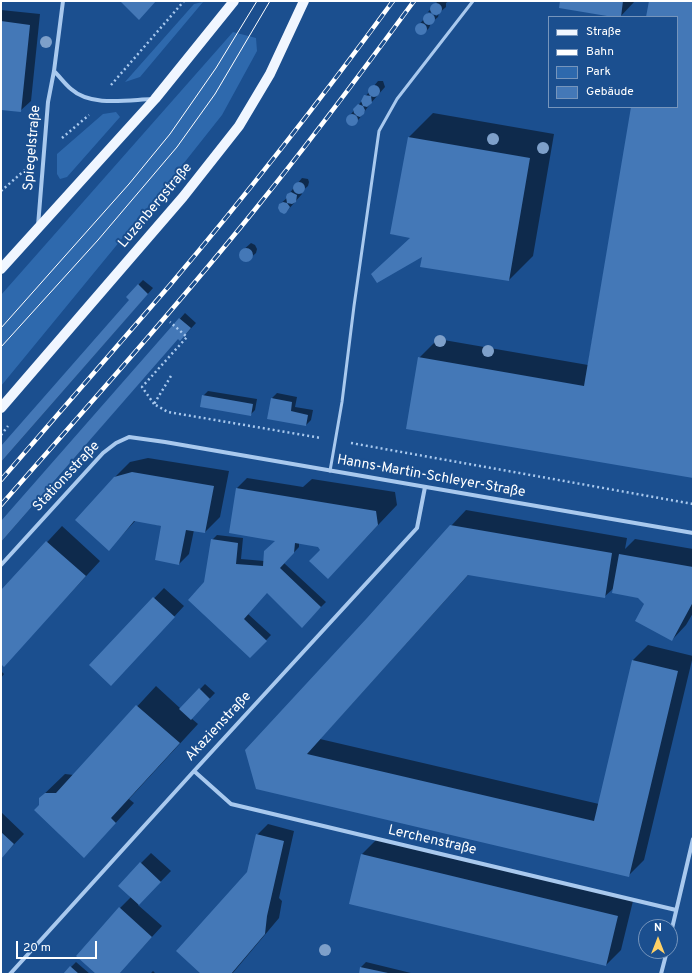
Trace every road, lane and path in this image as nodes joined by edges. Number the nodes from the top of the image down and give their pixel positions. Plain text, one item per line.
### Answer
1 (63, 1) edge
2 (184, 1) edge
3 (234, 1) edge
4 (304, 1) edge
5 (473, 1) edge
6 (54, 71) junction
7 (155, 99) junction
8 (100, 101) junction
9 (37, 229) junction
10 (1, 270) edge
11 (170, 322) dead end
12 (171, 376) dead end
13 (154, 404) junction
14 (1, 408) edge
15 (336, 440) junction
16 (165, 442) joint
17 (330, 471) junction
18 (425, 487) junction
19 (693, 504) edge
20 (693, 533) edge
21 (1, 564) edge
22 (194, 771) junction
23 (693, 839) edge
24 (676, 910) junction
25 (674, 919) edge
26 (664, 959) edge
27 (10, 974) edge
28 (661, 974) edge

1 - 6 street, Spiegelstraße
2 - 8 path
3 - 7 main road
4 - 14 main road, Luzenbergstraße
5 - 15 lane
6 - 8 street
6 - 9 street, Spiegelstraße
7 - 8 street
7 - 9 main road
9 - 10 main road
11 - 13 path
12 - 13 path
13 - 15 path
15 - 17 lane
15 - 19 path
16 - 17 street, Hanns-Martin-Schleyer-Straße
16 - 21 street, Stationsstraße
17 - 18 street, Hanns-Martin-Schleyer-Straße
18 - 20 street, Hanns-Martin-Schleyer-Straße
18 - 22 street, Akazienstraße
22 - 24 street, Lerchenstraße
22 - 27 street, Akazienstraße
23 - 24 street
24 - 25 street
26 - 28 street

